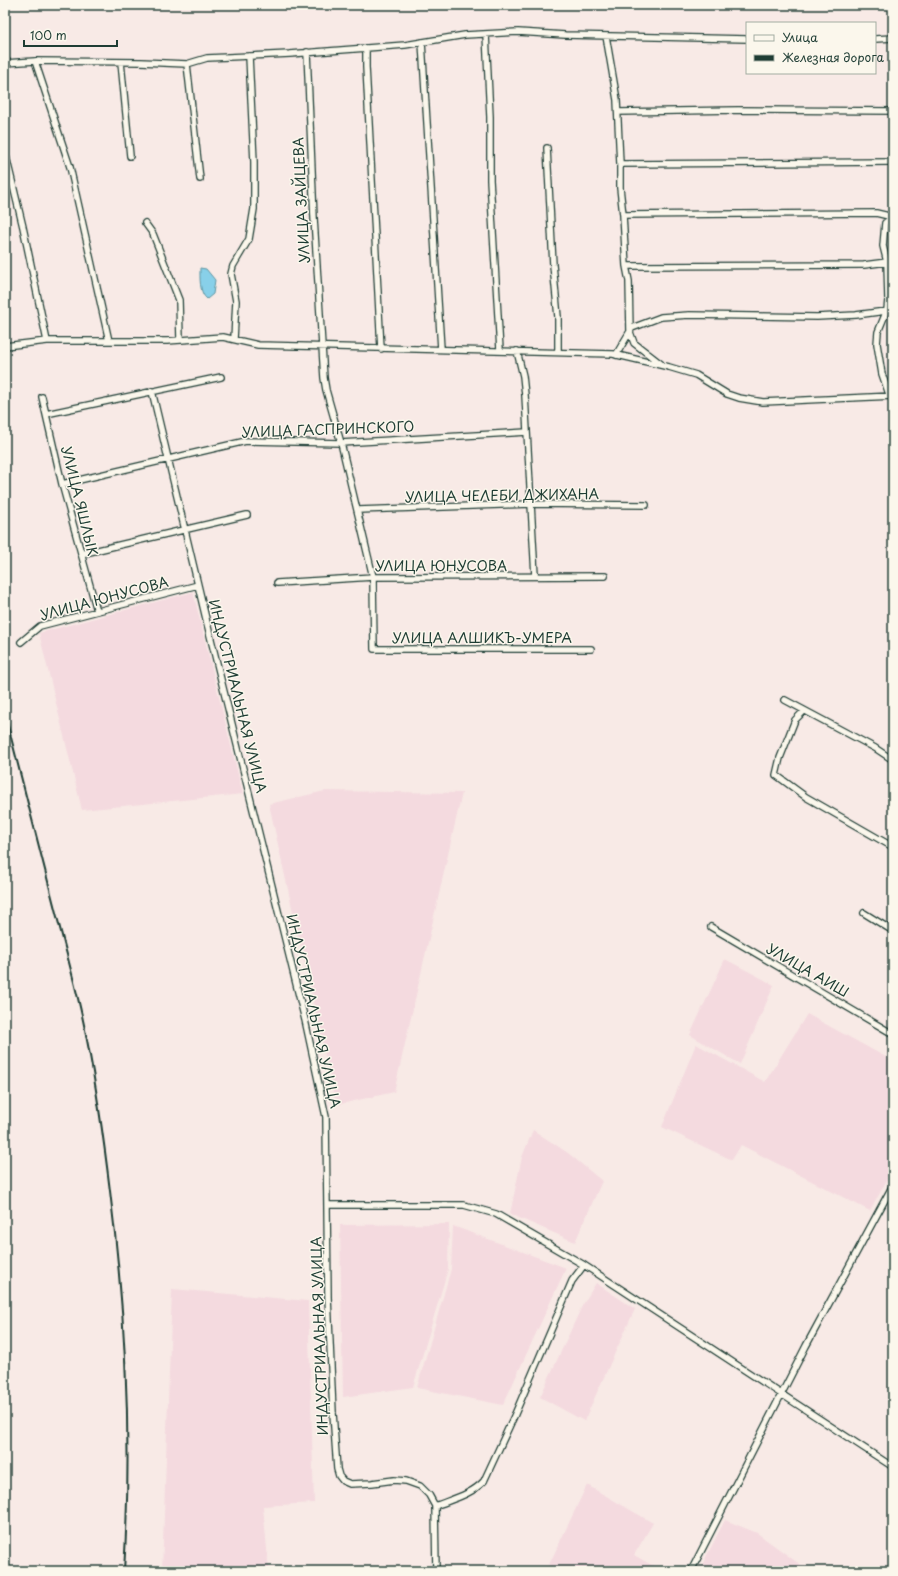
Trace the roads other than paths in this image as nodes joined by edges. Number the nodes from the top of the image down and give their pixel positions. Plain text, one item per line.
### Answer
1 (486, 34) junction
2 (606, 36) junction
3 (893, 38) edge
4 (746, 39) edge
5 (876, 39) edge
6 (422, 42) junction
7 (366, 48) junction
8 (307, 52) junction
9 (249, 56) junction
10 (35, 61) junction
11 (121, 62) junction
12 (5, 63) edge
13 (187, 64) junction
14 (893, 111) edge
15 (618, 112) junction
16 (547, 148) dead end
17 (5, 152) edge
18 (130, 156) dead end
19 (893, 162) edge
20 (620, 164) junction
21 (200, 179) dead end
22 (623, 215) junction
23 (893, 217) edge
24 (145, 223) dead end
25 (887, 262) junction
26 (626, 266) junction
27 (890, 310) edge
28 (630, 332) junction
29 (234, 339) junction
30 (180, 340) junction
31 (47, 341) junction
32 (109, 341) junction
33 (5, 346) edge
34 (321, 346) junction
35 (381, 348) junction
36 (441, 349) junction
37 (500, 350) junction
38 (517, 351) junction
39 (558, 352) junction
40 (616, 355) junction
41 (664, 366) junction
42 (221, 377) dead end
43 (152, 391) junction
44 (42, 397) dead end
45 (892, 397) edge
46 (46, 414) junction
47 (527, 432) junction
48 (341, 443) junction
49 (168, 459) junction
50 (62, 484) junction
51 (531, 504) junction
52 (646, 505) dead end
53 (358, 510) junction
54 (247, 514) dead end
55 (185, 528) junction
56 (81, 554) junction
57 (535, 576) junction
58 (606, 576) dead end
59 (373, 577) junction
60 (277, 584) dead end
61 (198, 585) junction
62 (97, 611) junction
63 (21, 642) dead end
64 (374, 649) joint
65 (591, 649) dead end
66 (785, 700) dead end
67 (804, 711) junction
68 (893, 760) edge
69 (893, 847) edge
70 (864, 913) dead end
71 (711, 927) dead end
72 (893, 931) edge
73 (893, 1034) edge
74 (893, 1185) edge
75 (327, 1206) junction
76 (584, 1266) junction
77 (781, 1394) junction
78 (893, 1467) edge
79 (435, 1506) junction
80 (436, 1571) edge
81 (691, 1571) edge

1 - 2 street
1 - 6 street
1 - 37 street
2 - 4 street
2 - 15 street
3 - 5 street
6 - 7 street
6 - 36 street
7 - 8 street
7 - 35 street
8 - 9 street
8 - 34 street, УЛИЦА ЗАЙЦЕВА
9 - 13 street
9 - 29 street
10 - 11 street
10 - 12 street
10 - 32 street
11 - 13 street
11 - 18 street
13 - 21 street
14 - 15 street
15 - 20 street
16 - 39 street
17 - 31 street
19 - 20 street
20 - 22 street
22 - 23 street
22 - 26 street
23 - 25 street
24 - 30 street
25 - 26 street
25 - 27 street
26 - 28 street
27 - 28 street
27 - 45 street
28 - 40 street
28 - 41 street
29 - 30 street
29 - 34 street
30 - 32 street
31 - 32 street
31 - 33 street
34 - 35 street
34 - 48 street, УЛИЦА ЗАЙЦЕВА
35 - 36 street
36 - 37 street
37 - 38 street
38 - 39 street
38 - 47 street
39 - 40 street
40 - 41 street
41 - 45 street
42 - 43 street
43 - 46 street
43 - 49 street, ИНДУСТРИАЛЬНАЯ УЛИЦА
44 - 46 street, УЛИЦА ЯШЛЫК
46 - 50 street, УЛИЦА ЯШЛЫК
47 - 48 street, УЛИЦА ГАСПРИНСКОГО
47 - 51 street
48 - 49 street, УЛИЦА ГАСПРИНСКОГО
48 - 53 street, УЛИЦА ЗАЙЦЕВА
49 - 50 street, УЛИЦА ГАСПРИНСКОГО
49 - 55 street, ИНДУСТРИАЛЬНАЯ УЛИЦА
50 - 56 street, УЛИЦА ЯШЛЫК
51 - 52 street, УЛИЦА ЧЕЛЕБИ ДЖИХАНА
51 - 53 street, УЛИЦА ЧЕЛЕБИ ДЖИХАНА
51 - 57 street
53 - 59 street, УЛИЦА ЗАЙЦЕВА
54 - 55 street
55 - 56 street
55 - 61 street, ИНДУСТРИАЛЬНАЯ УЛИЦА
56 - 62 street, УЛИЦА ЯШЛЫК
57 - 58 street, УЛИЦА ЮНУСОВА
57 - 59 street, УЛИЦА ЮНУСОВА
59 - 60 street, УЛИЦА ЮНУСОВА
59 - 64 street, УЛИЦА ЗАЙЦЕВА
61 - 62 street, УЛИЦА ЮНУСОВА
61 - 75 street, ИНДУСТРИАЛЬНАЯ УЛИЦА
62 - 63 street, УЛИЦА ЮНУСОВА
64 - 65 street, УЛИЦА АЛШИКЪ-УМЕРА
66 - 67 street
67 - 68 street
67 - 69 street
70 - 72 street
71 - 73 street, УЛИЦА АИШ
74 - 77 street
75 - 76 street
75 - 79 street, ИНДУСТРИАЛЬНАЯ УЛИЦА
76 - 77 street
76 - 79 street
77 - 78 street
77 - 81 street
79 - 80 street

